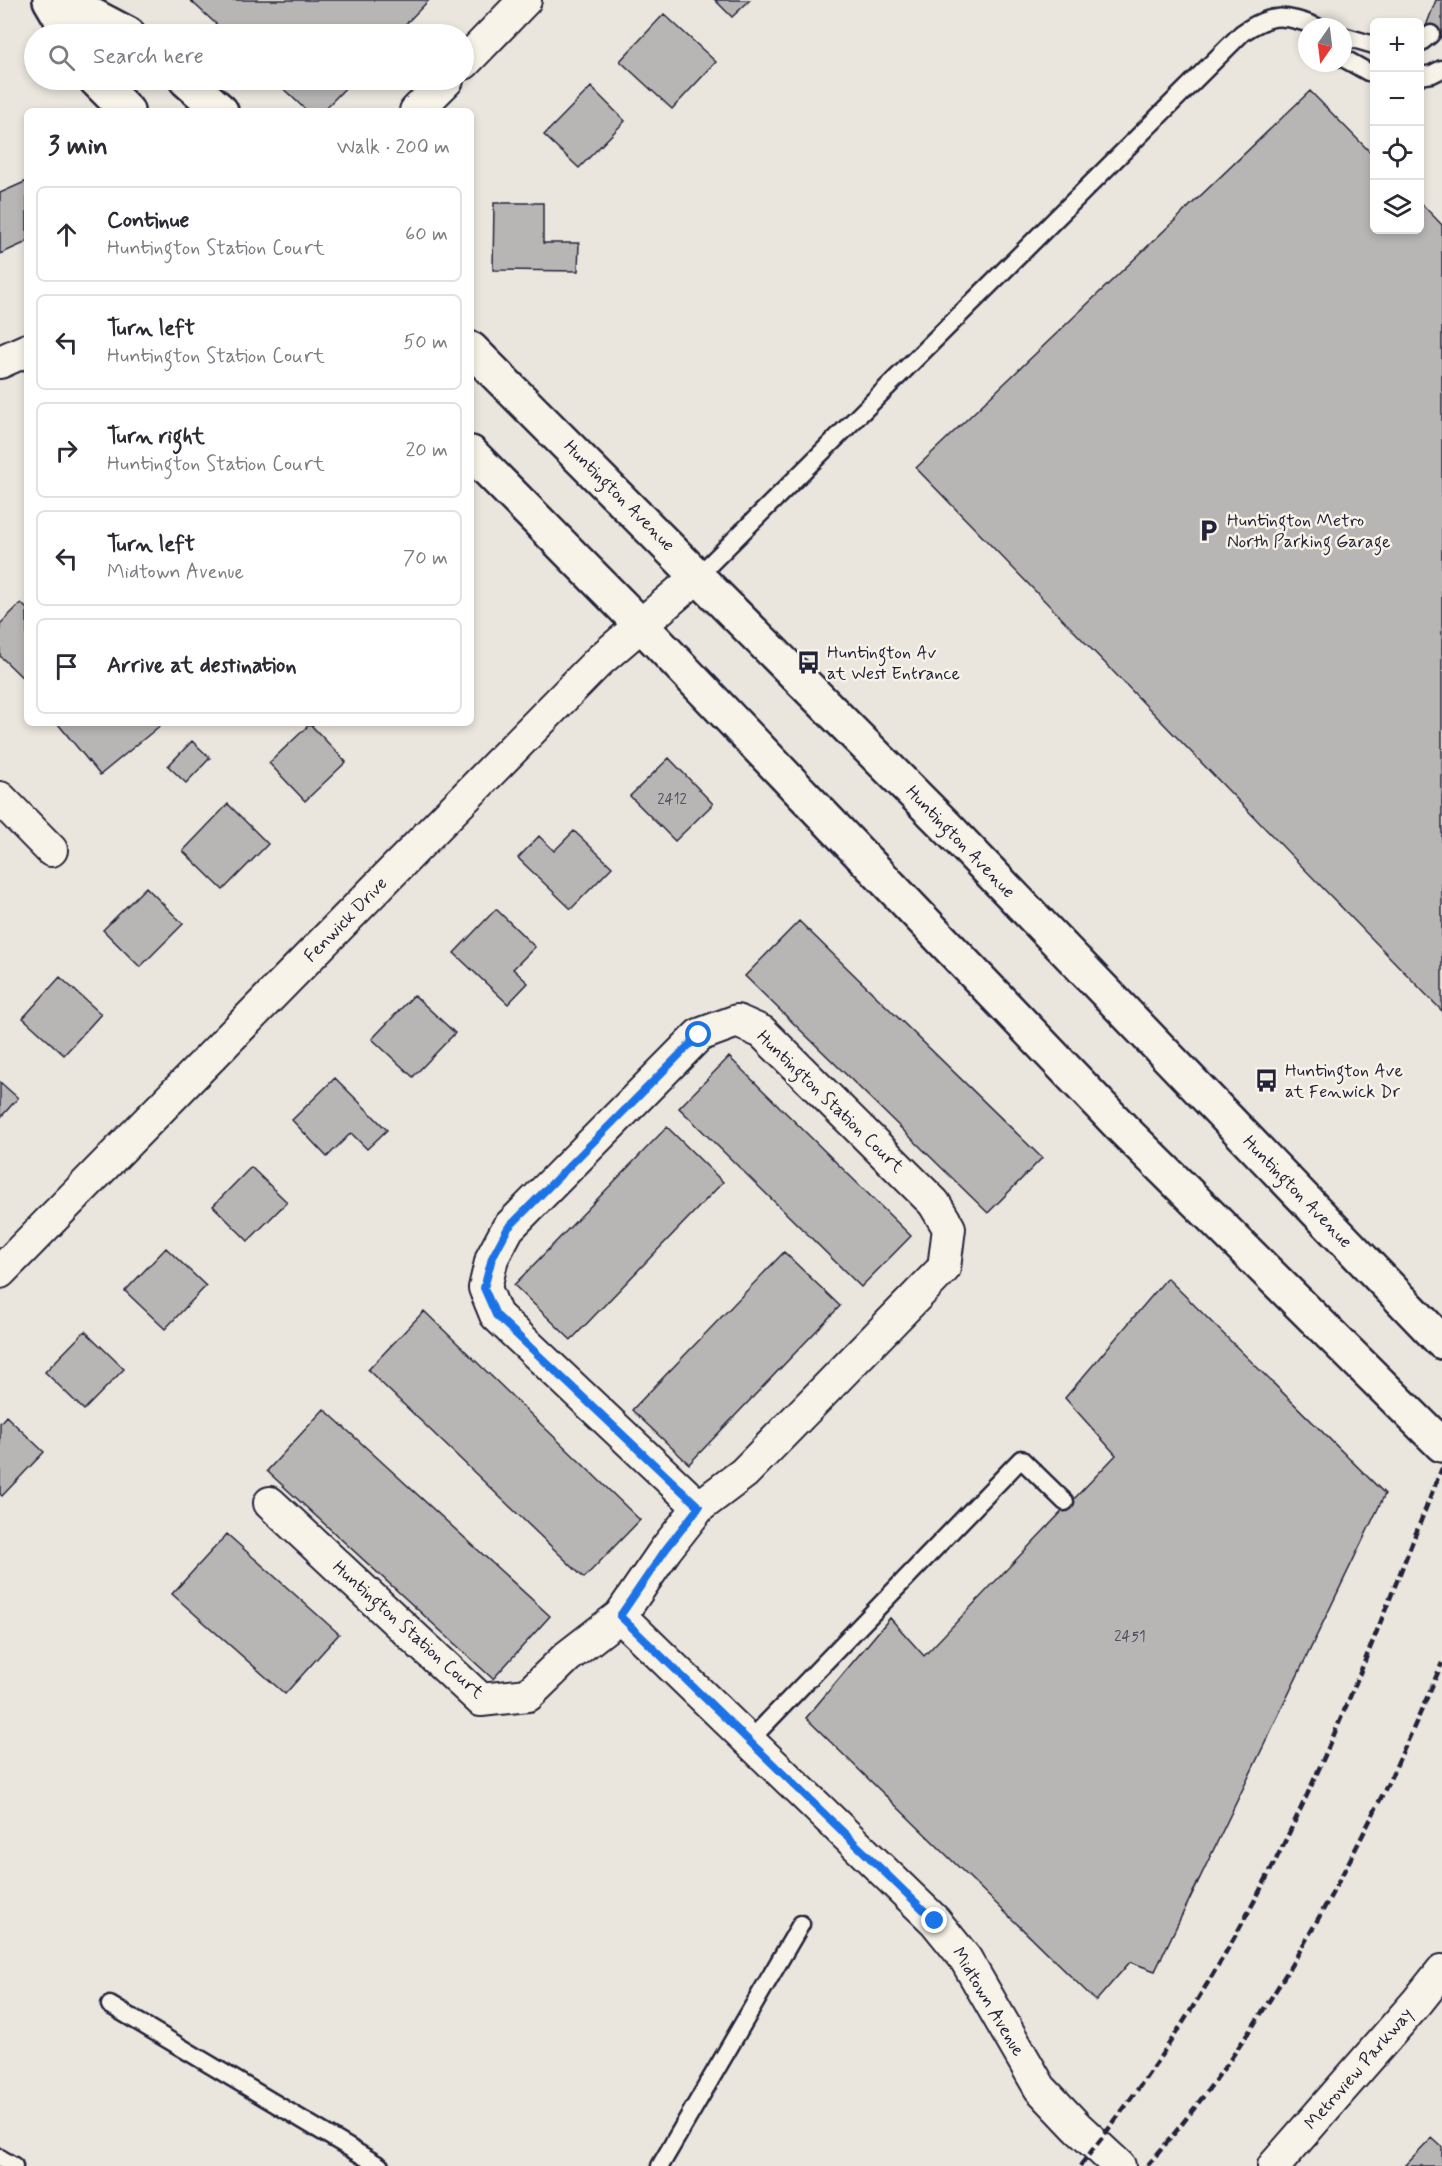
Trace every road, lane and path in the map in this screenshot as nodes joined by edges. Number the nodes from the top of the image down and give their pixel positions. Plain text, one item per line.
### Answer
1 (50, 0) edge
2 (63, 0) edge
3 (525, 0) edge
4 (1288, 16) junction
5 (1298, 20) edge
6 (64, 24) edge
7 (109, 24) edge
8 (1298, 24) edge
9 (1352, 39) edge
10 (1370, 44) edge
11 (474, 53) edge
12 (1352, 63) edge
13 (1442, 69) edge
14 (1370, 73) edge
15 (1424, 75) edge
16 (106, 90) edge
17 (197, 90) edge
18 (437, 90) edge
19 (124, 108) edge
20 (218, 108) edge
21 (419, 108) edge
22 (24, 351) edge
23 (474, 352) edge
24 (0, 362) edge
25 (474, 456) edge
26 (698, 576) junction
27 (641, 625) junction
28 (0, 798) edge
29 (51, 850) dead end
30 (0, 1272) edge
31 (1442, 1342) edge
32 (1442, 1445) edge
33 (1065, 1502) dead end
34 (270, 1503) dead end
35 (699, 1507) junction
36 (620, 1616) junction
37 (749, 1741) junction
38 (801, 1924) dead end
39 (1442, 1971) edge
40 (110, 2005) dead end
41 (0, 2158) edge
42 (14, 2166) edge
43 (380, 2166) edge
44 (660, 2166) edge
45 (1119, 2166) edge
46 (1274, 2166) edge

1 - 6 main road
2 - 7 main road
3 - 11 street
4 - 5 lane
4 - 8 lane
4 - 26 lane
9 - 10 lane
12 - 14 lane
13 - 15 lane
16 - 19 main road
17 - 20 main road
18 - 21 street
22 - 24 street
23 - 26 main road, Huntington Avenue
25 - 27 main road
26 - 27 street, Fenwick Drive
26 - 31 main road, Huntington Avenue
27 - 30 street, Fenwick Drive
27 - 32 main road
28 - 29 street
33 - 37 lane
34 - 36 street, Huntington Station Court
35 - 35 street, Huntington Station Court
35 - 36 street, Huntington Station Court
36 - 37 street, Midtown Avenue
37 - 45 street, Midtown Avenue
38 - 44 lane
39 - 46 street, Metroview Parkway
40 - 43 lane
41 - 42 lane

